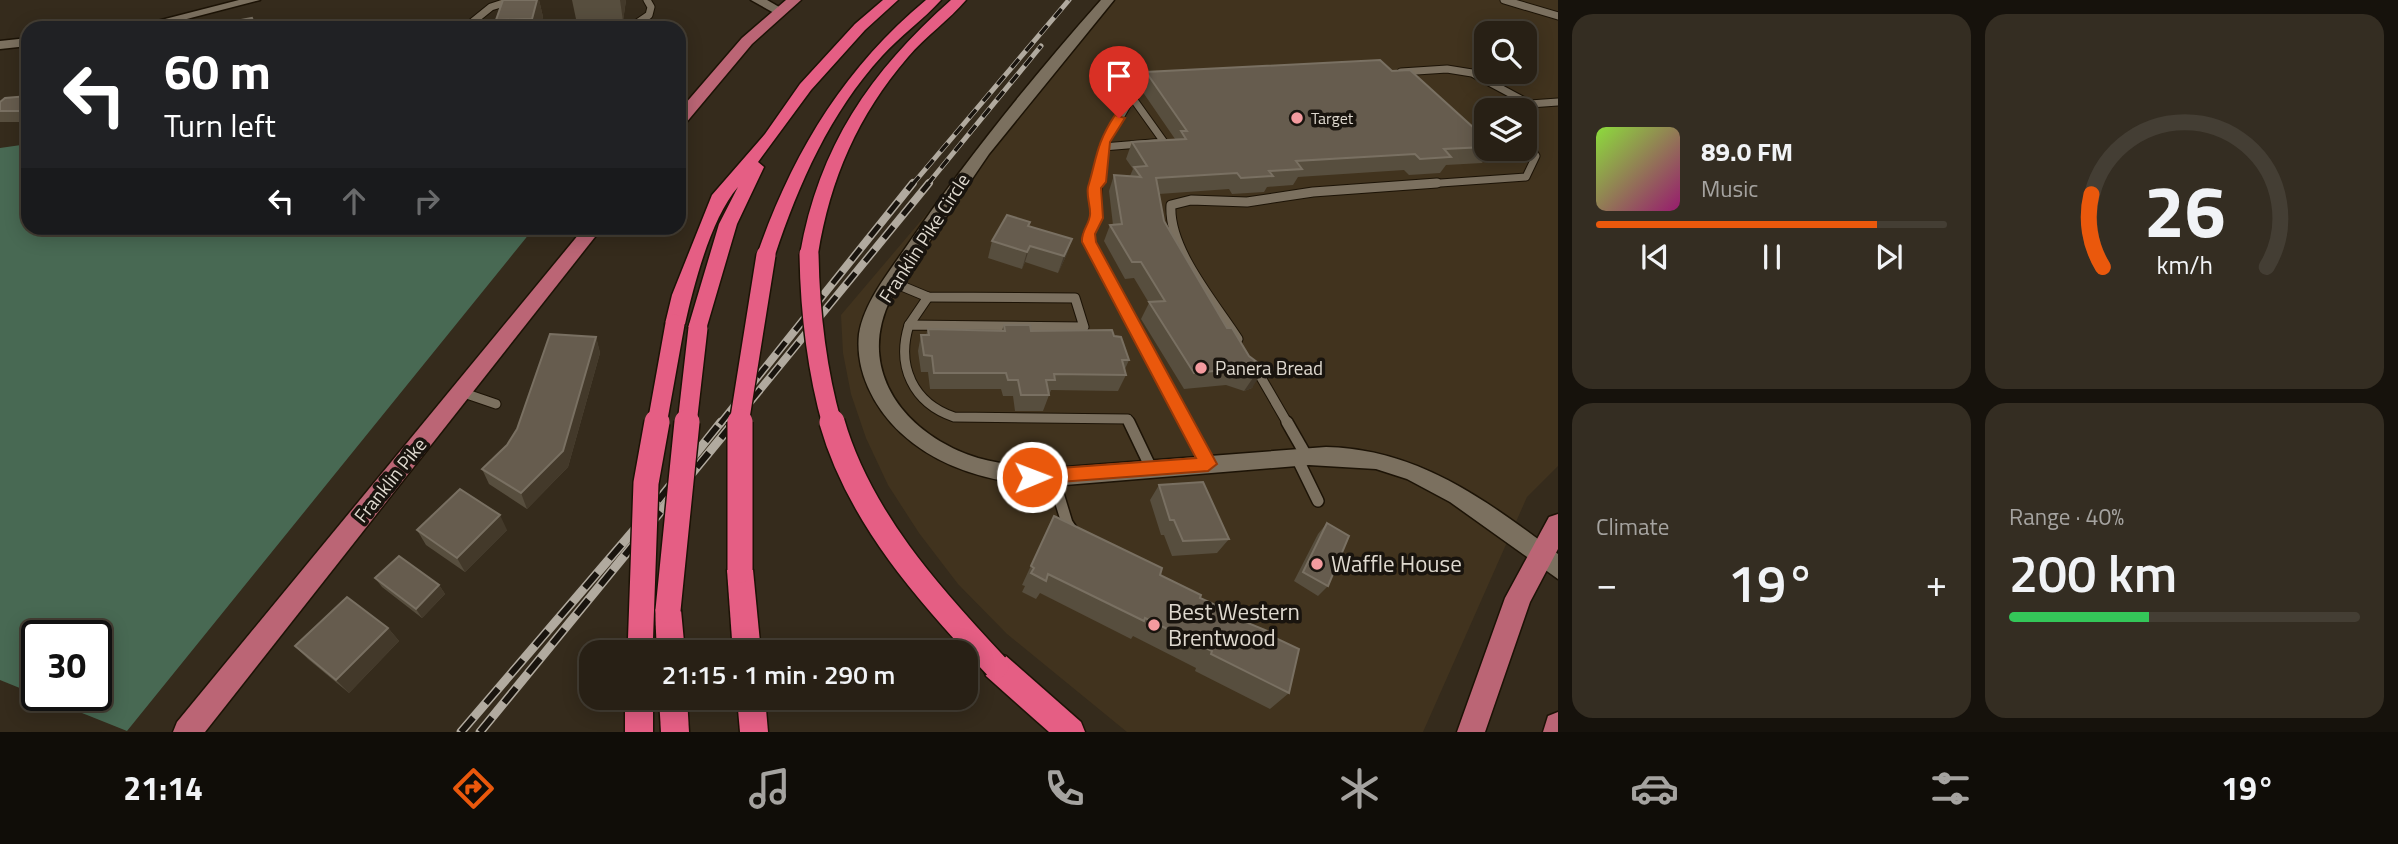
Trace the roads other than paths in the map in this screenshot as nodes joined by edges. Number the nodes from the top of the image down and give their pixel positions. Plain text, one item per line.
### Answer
1 (254, 0) edge
2 (513, 0) edge
3 (647, 0) edge
4 (757, 0) edge
5 (793, 0) edge
6 (891, 0) edge
7 (934, 0) edge
8 (959, 0) edge
9 (1108, 0) edge
10 (1504, 0) edge
11 (780, 11) junction
12 (1558, 16) edge
13 (166, 21) edge
14 (473, 21) edge
15 (640, 21) edge
16 (21, 43) edge
17 (0, 45) edge
18 (1386, 72) edge
19 (1520, 98) edge
20 (1558, 103) edge
21 (1537, 104) edge
22 (686, 113) edge
23 (1103, 148) junction
24 (1534, 161) edge
25 (587, 235) edge
26 (892, 282) junction
27 (928, 297) junction
28 (909, 325) junction
29 (686, 326) junction
30 (1241, 345) edge
31 (1249, 357) edge
32 (461, 391) junction
33 (496, 404) dead end
34 (1302, 457) junction
35 (1208, 464) junction
36 (1152, 468) junction
37 (1053, 477) junction
38 (1318, 501) dead end
39 (1558, 525) edge
40 (1080, 540) edge
41 (1549, 561) edge
42 (640, 640) edge
43 (670, 640) edge
44 (746, 640) edge
45 (639, 710) edge
46 (674, 710) edge
47 (752, 710) edge
48 (1558, 726) edge
49 (187, 732) edge
50 (639, 732) edge
51 (675, 732) edge
52 (754, 732) edge
53 (1071, 732) edge
54 (1471, 732) edge
55 (1557, 732) edge

1 - 13 street
2 - 14 lane
3 - 15 lane
4 - 11 street
5 - 11 main road
6 - 29 highway
7 - 44 highway, bridge
8 - 53 highway, bridge
9 - 26 street, Franklin Pike Circle
10 - 12 lane
11 - 22 main road
16 - 17 street
18 - 19 lane
20 - 21 lane
23 - 23 lane
23 - 35 lane
24 - 30 lane
25 - 32 main road, Franklin Pike
26 - 27 lane
26 - 37 street, Franklin Pike Circle
27 - 28 lane
27 - 28 lane
28 - 36 lane
29 - 42 highway, bridge
29 - 43 highway, bridge
31 - 34 lane
32 - 33 lane
32 - 49 main road, Franklin Pike
34 - 35 street, Franklin Pike Circle
34 - 38 lane
34 - 41 street, Franklin Pike Circle
35 - 36 street, Franklin Pike Circle
36 - 37 street, Franklin Pike Circle
37 - 40 lane
39 - 41 main road
41 - 54 main road
45 - 50 highway
46 - 51 highway
47 - 52 highway
48 - 55 main road

